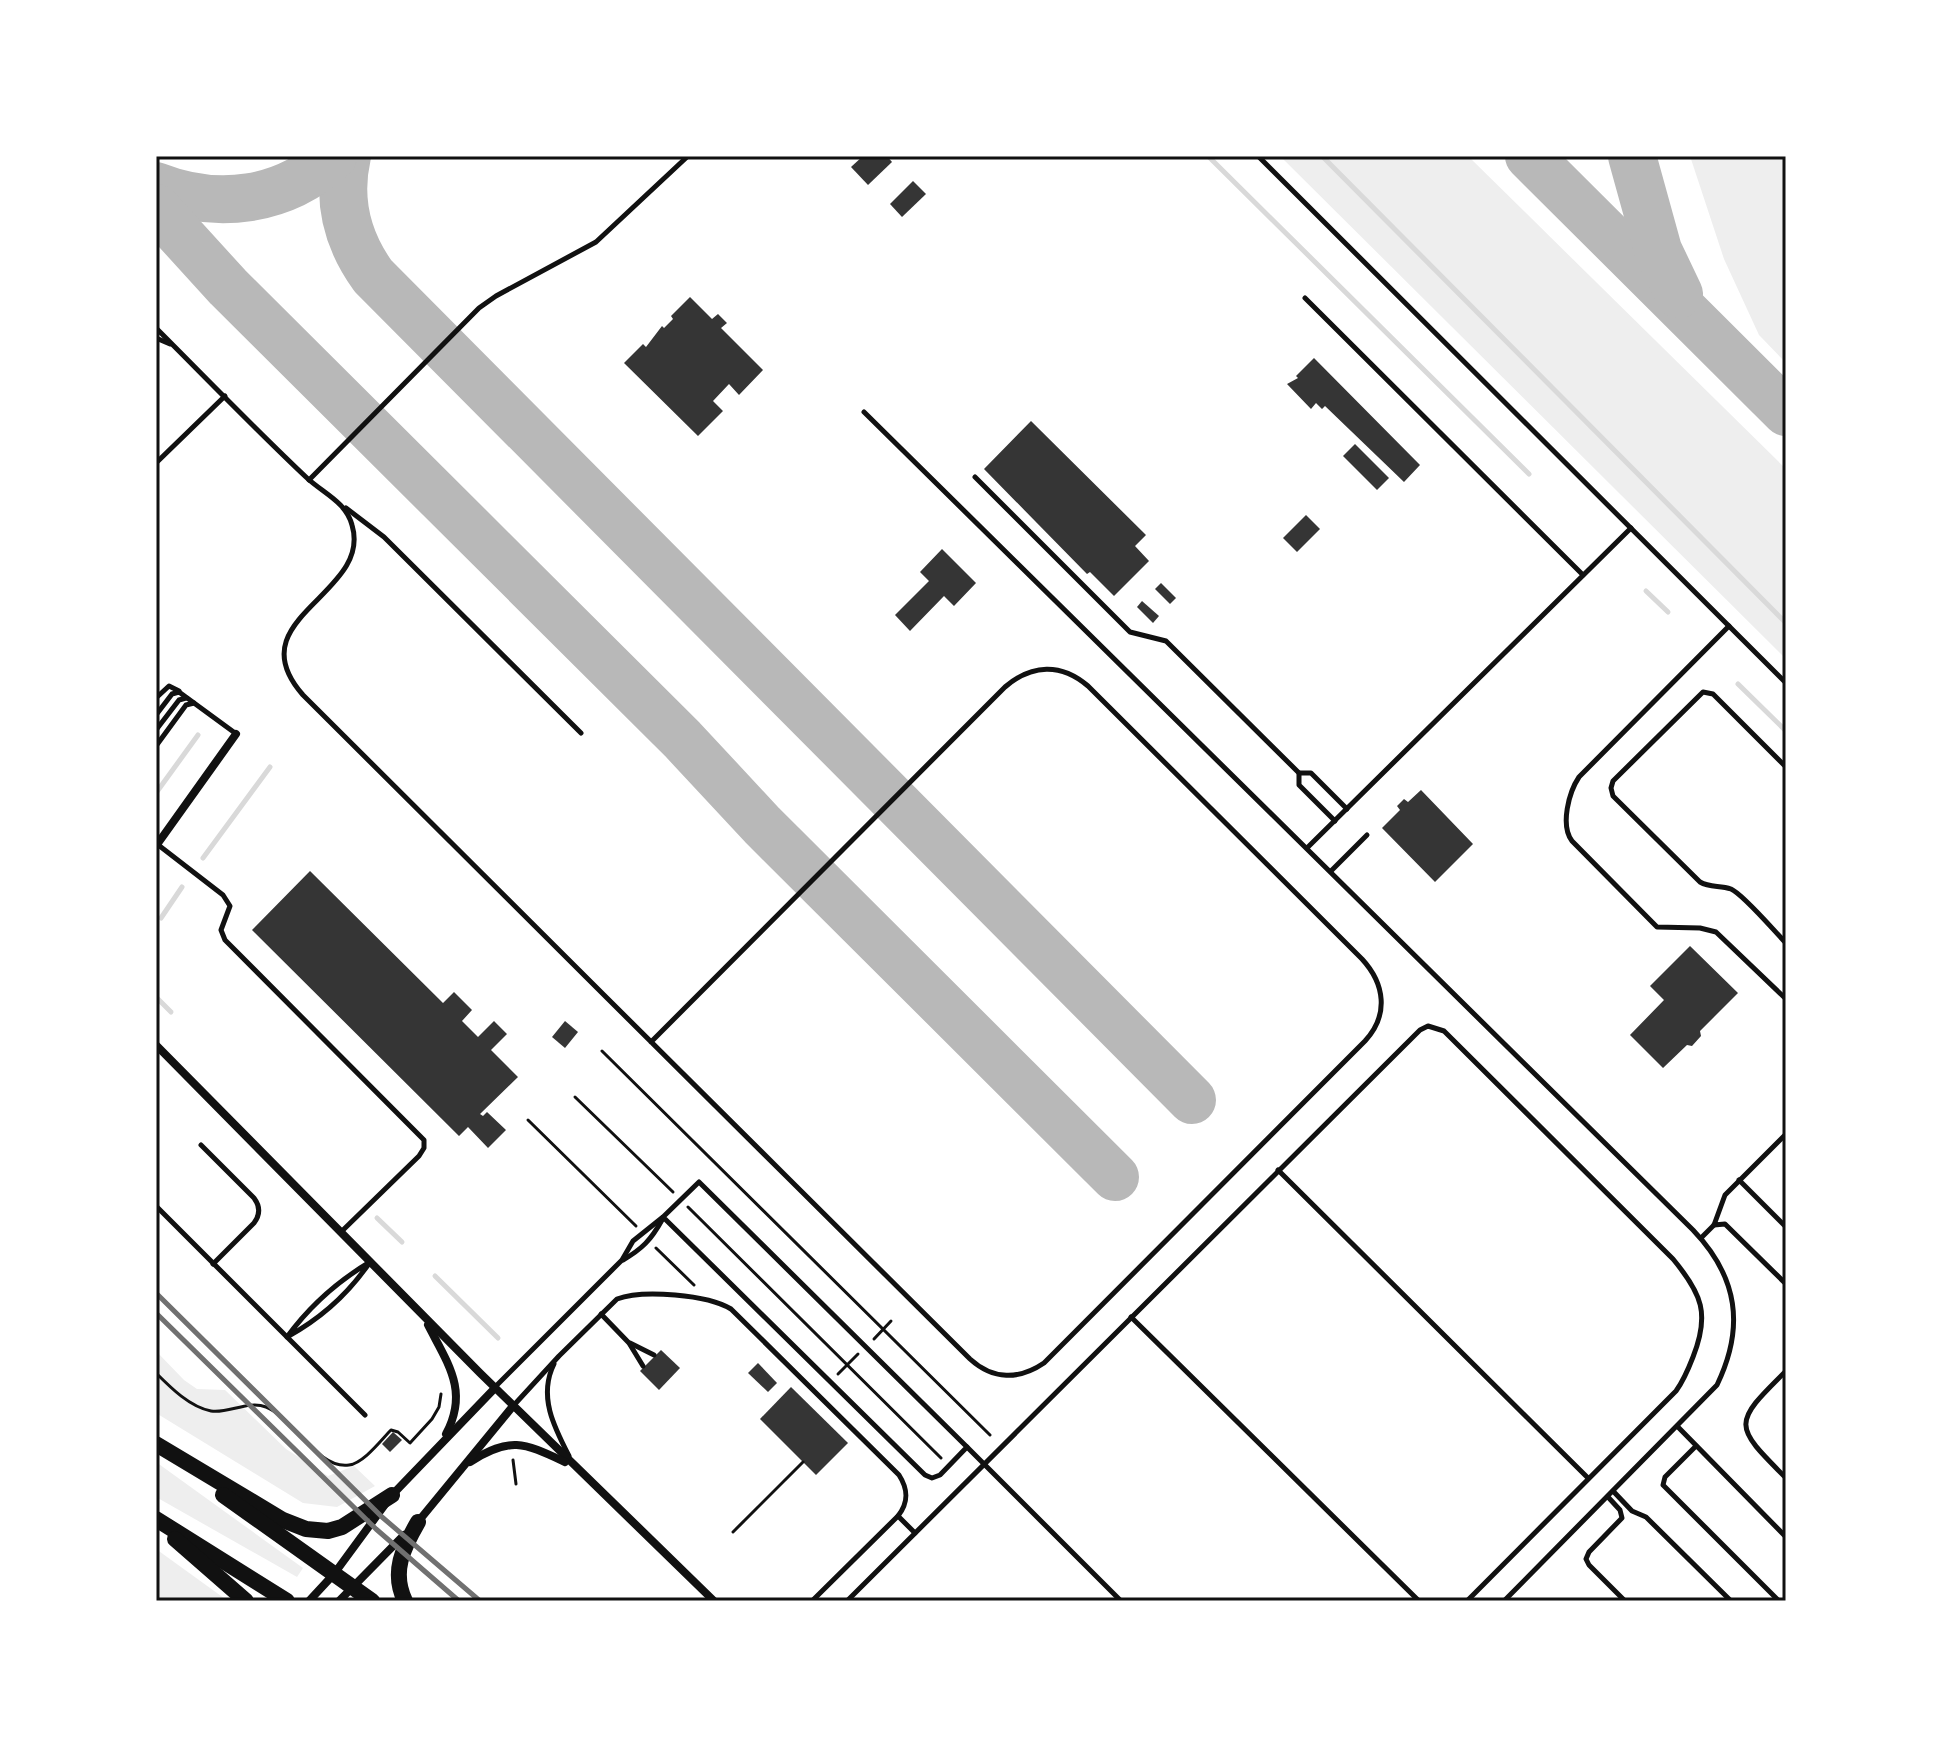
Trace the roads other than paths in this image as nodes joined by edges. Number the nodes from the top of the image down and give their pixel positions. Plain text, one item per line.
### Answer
1 (688, 156) edge
2 (1258, 156) edge
3 (1305, 298) dead end
4 (156, 328) edge
5 (156, 338) edge
6 (180, 352) junction
7 (225, 396) junction
8 (864, 412) dead end
9 (156, 463) edge
10 (975, 477) dead end
11 (309, 480) junction
12 (342, 505) junction
13 (1631, 528) junction
14 (1583, 575) junction
15 (1729, 626) junction
16 (1786, 683) edge
17 (179, 692) junction
18 (156, 698) edge
19 (187, 698) junction
20 (195, 703) junction
21 (156, 715) edge
22 (156, 730) edge
23 (581, 733) dead end
24 (236, 734) joint
25 (156, 746) edge
26 (1786, 767) edge
27 (1299, 773) junction
28 (1347, 809) junction
29 (1335, 821) junction
30 (1367, 835) dead end
31 (157, 845) edge
32 (1308, 847) junction
33 (1331, 871) junction
34 (1786, 943) edge
35 (1786, 999) edge
36 (651, 1042) junction
37 (156, 1045) edge
38 (1786, 1134) edge
39 (201, 1145) dead end
40 (1278, 1170) junction
41 (1739, 1180) junction
42 (156, 1206) edge
43 (663, 1217) junction
44 (1714, 1225) junction
45 (1786, 1227) edge
46 (341, 1232) junction
47 (1701, 1238) junction
48 (622, 1260) junction
49 (370, 1262) junction
50 (213, 1264) junction
51 (1786, 1284) edge
52 (601, 1314) junction
53 (424, 1317) junction
54 (1131, 1317) junction
55 (287, 1337) junction
56 (629, 1343) junction
57 (654, 1355) dead end
58 (559, 1356) junction
59 (643, 1366) dead end
60 (1786, 1371) edge
61 (495, 1388) junction
62 (513, 1406) junction
63 (365, 1415) dead end
64 (1678, 1427) junction
65 (441, 1445) junction
66 (156, 1446) edge
67 (1696, 1446) junction
68 (967, 1447) junction
69 (984, 1464) junction
70 (573, 1465) junction
71 (460, 1470) junction
72 (1588, 1478) junction
73 (1786, 1478) edge
74 (1613, 1491) junction
75 (392, 1495) junction
76 (1608, 1497) junction
77 (898, 1516) junction
78 (156, 1520) edge
79 (418, 1522) junction
80 (915, 1533) junction
81 (1786, 1537) edge
82 (334, 1574) junction
83 (352, 1587) junction
84 (1509, 1599) edge
85 (246, 1601) edge
86 (287, 1601) edge
87 (309, 1601) edge
88 (339, 1601) edge
89 (372, 1601) edge
90 (405, 1601) edge
91 (714, 1601) edge
92 (812, 1601) edge
93 (847, 1601) edge
94 (1121, 1601) edge
95 (1419, 1601) edge
96 (1467, 1601) edge
97 (1625, 1601) edge
98 (1731, 1601) edge
99 (1779, 1601) edge

1 - 11 lane
2 - 13 lane
3 - 14 lane
4 - 6 lane
5 - 6 lane
6 - 7 lane
7 - 9 lane
7 - 11 lane
8 - 32 lane
10 - 27 lane
11 - 12 lane
12 - 23 lane
12 - 36 lane
13 - 14 lane
13 - 15 lane
14 - 28 lane
15 - 16 lane
15 - 35 lane
17 - 18 lane
17 - 19 lane
17 - 21 lane
19 - 20 lane
19 - 22 lane
20 - 24 lane
20 - 25 lane
24 - 31 street
26 - 34 lane
27 - 28 lane
27 - 29 lane
28 - 29 lane
29 - 32 lane
30 - 33 lane
31 - 46 lane
32 - 33 lane
33 - 47 lane
36 - 36 lane
37 - 46 street
38 - 41 lane
39 - 50 lane
40 - 54 lane
40 - 72 lane
40 - 72 lane
41 - 44 lane
41 - 45 lane
42 - 50 lane
43 - 48 lane
43 - 48 lane
43 - 68 lane
43 - 68 lane
44 - 47 lane
44 - 51 lane
46 - 49 street
47 - 64 lane
48 - 61 lane
49 - 53 street
49 - 55 lane
49 - 55 lane
50 - 55 lane
52 - 56 lane
52 - 58 lane
52 - 77 lane
53 - 61 street
53 - 65 street
54 - 69 lane
54 - 95 lane
55 - 63 lane
56 - 57 lane
56 - 59 lane
58 - 62 lane
58 - 70 lane
60 - 73 lane
61 - 62 street
61 - 65 street
62 - 70 street
62 - 71 street
64 - 67 lane
64 - 74 lane
65 - 75 street
66 - 75 main road
66 - 82 main road
67 - 81 lane
67 - 99 lane
68 - 69 lane
69 - 80 lane
69 - 94 lane
70 - 71 street
70 - 91 street
71 - 79 street
72 - 96 lane
74 - 76 lane
74 - 98 lane
75 - 82 street
76 - 84 lane
76 - 97 lane
77 - 80 lane
77 - 92 lane
78 - 85 main road
78 - 86 main road
79 - 83 street
79 - 90 main road
80 - 93 lane
82 - 83 main road
82 - 87 street
83 - 88 street
83 - 89 main road

